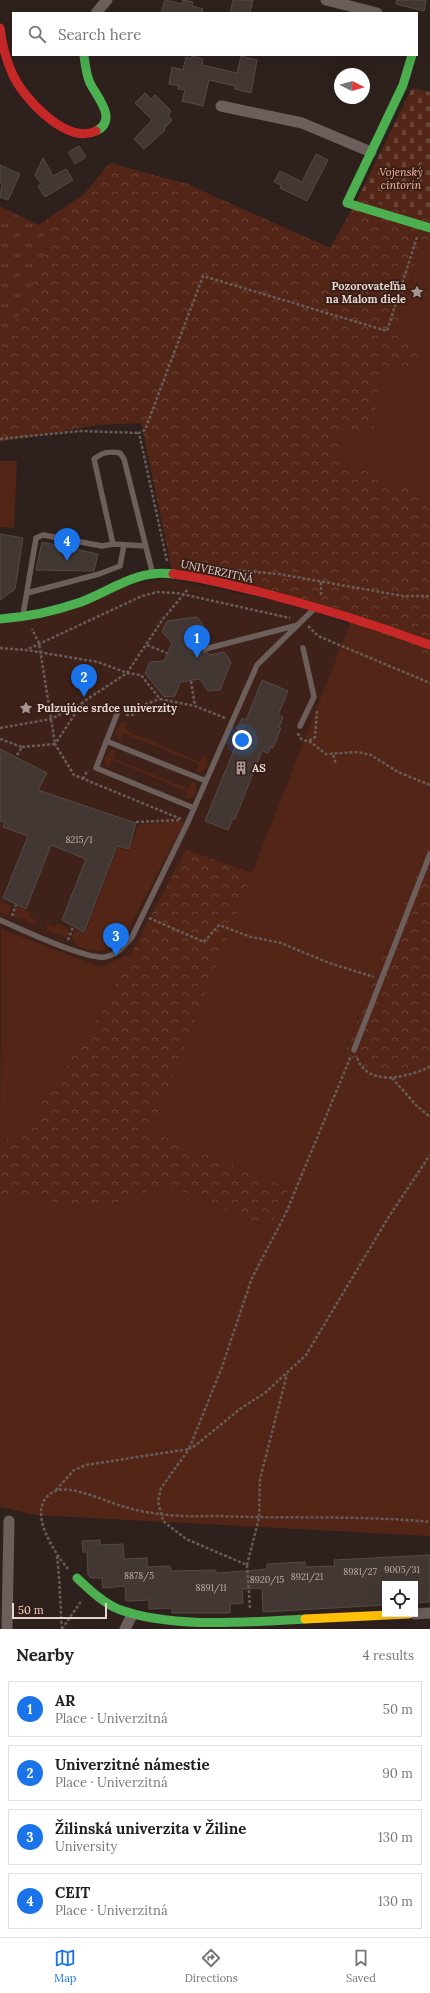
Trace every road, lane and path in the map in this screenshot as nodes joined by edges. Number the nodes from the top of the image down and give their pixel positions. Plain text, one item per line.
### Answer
1 (107, 0) edge
2 (326, 0) edge
3 (97, 12) edge
4 (373, 12) edge
5 (0, 28) edge
6 (84, 56) edge
7 (412, 56) edge
8 (221, 106) dead end
9 (371, 152) junction
10 (421, 225) junction
11 (430, 228) edge
12 (139, 433) junction
13 (0, 439) edge
14 (113, 544) junction
15 (124, 545) junction
16 (146, 546) junction
17 (231, 570) dead end
18 (153, 573) junction
19 (171, 574) junction
20 (197, 578) junction
21 (27, 593) junction
22 (185, 594) junction
23 (430, 596) edge
24 (317, 606) junction
25 (23, 618) junction
26 (0, 619) edge
27 (300, 623) junction
28 (39, 643) junction
29 (147, 645) junction
30 (430, 645) edge
31 (0, 648) edge
32 (303, 648) dead end
33 (205, 649) dead end
34 (26, 650) junction
35 (40, 653) junction
36 (168, 653) dead end
37 (127, 673) junction
38 (191, 681) dead end
39 (430, 683) edge
40 (160, 699) junction
41 (83, 702) junction
42 (195, 706) junction
43 (117, 714) joint
44 (51, 719) junction
45 (228, 719) dead end
46 (300, 726) dead end
47 (0, 728) edge
48 (0, 739) edge
49 (106, 741) junction
50 (310, 741) dead end
51 (55, 744) junction
52 (22, 747) junction
53 (333, 755) junction
54 (16, 757) dead end
55 (336, 764) dead end
56 (206, 781) junction
57 (430, 785) edge
58 (194, 808) junction
59 (182, 820) junction
60 (136, 822) dead end
61 (188, 822) junction
62 (430, 854) edge
63 (16, 905) dead end
64 (143, 915) junction
65 (11, 918) dead end
66 (0, 920) edge
67 (73, 927) dead end
68 (68, 941) dead end
69 (381, 979) junction
70 (354, 1050) junction
71 (430, 1067) edge
72 (392, 1078) junction
73 (430, 1117) edge
74 (430, 1155) edge
75 (287, 1374) junction
76 (189, 1449) junction
77 (56, 1490) junction
78 (161, 1514) junction
79 (260, 1518) junction
80 (9, 1521) dead end
81 (430, 1522) edge
82 (57, 1556) junction
83 (248, 1565) junction
84 (76, 1578) joint
85 (86, 1596) dead end
86 (430, 1613) edge
87 (251, 1614) dead end
88 (418, 1614) edge
89 (382, 1615) edge
90 (131, 1617) junction
91 (7, 1629) edge
92 (62, 1629) edge
93 (125, 1629) edge

1 - 3 street
2 - 4 street
5 - 6 street
7 - 9 street
8 - 9 street
9 - 10 street
10 - 11 street
10 - 12 path
12 - 13 path
12 - 19 path
14 - 15 lane
14 - 16 lane
14 - 21 lane
15 - 16 lane
15 - 21 lane
16 - 18 lane
17 - 23 path
18 - 19 street, UNIVERZITNÁ
18 - 25 street, UNIVERZITNÁ
19 - 20 street, UNIVERZITNÁ
20 - 22 path
20 - 24 street, UNIVERZITNÁ
21 - 25 lane
22 - 27 path
22 - 28 path
22 - 29 path
24 - 27 lane
24 - 30 street, UNIVERZITNÁ
25 - 26 street, UNIVERZITNÁ
27 - 33 lane
27 - 39 path
27 - 56 lane
28 - 34 path
28 - 35 path
29 - 36 path
29 - 37 path
31 - 34 path
32 - 46 lane
34 - 35 path
35 - 37 path
35 - 44 path
37 - 40 path
37 - 41 path
38 - 42 path
40 - 42 path
40 - 43 path
41 - 44 path
41 - 51 path
42 - 45 path
43 - 49 lane
44 - 47 path
44 - 51 path
48 - 52 path
49 - 56 lane
49 - 58 lane
50 - 53 path
51 - 52 path
51 - 59 path
52 - 54 path
53 - 55 path
53 - 57 path
56 - 58 lane
58 - 61 lane
59 - 60 path
59 - 61 path
61 - 64 lane
62 - 69 lane
63 - 65 path
64 - 66 lane
64 - 69 path
67 - 68 path
69 - 70 lane
70 - 72 path
70 - 76 path
71 - 72 path
72 - 73 path
74 - 75 path
75 - 76 path
75 - 79 path
76 - 77 path
76 - 78 path
77 - 78 path
77 - 82 path
78 - 79 path
78 - 83 path
79 - 81 path
79 - 83 path
80 - 91 street
82 - 84 path
82 - 92 path
83 - 87 path
84 - 90 street
85 - 92 path
86 - 88 street
89 - 90 street
90 - 93 street

